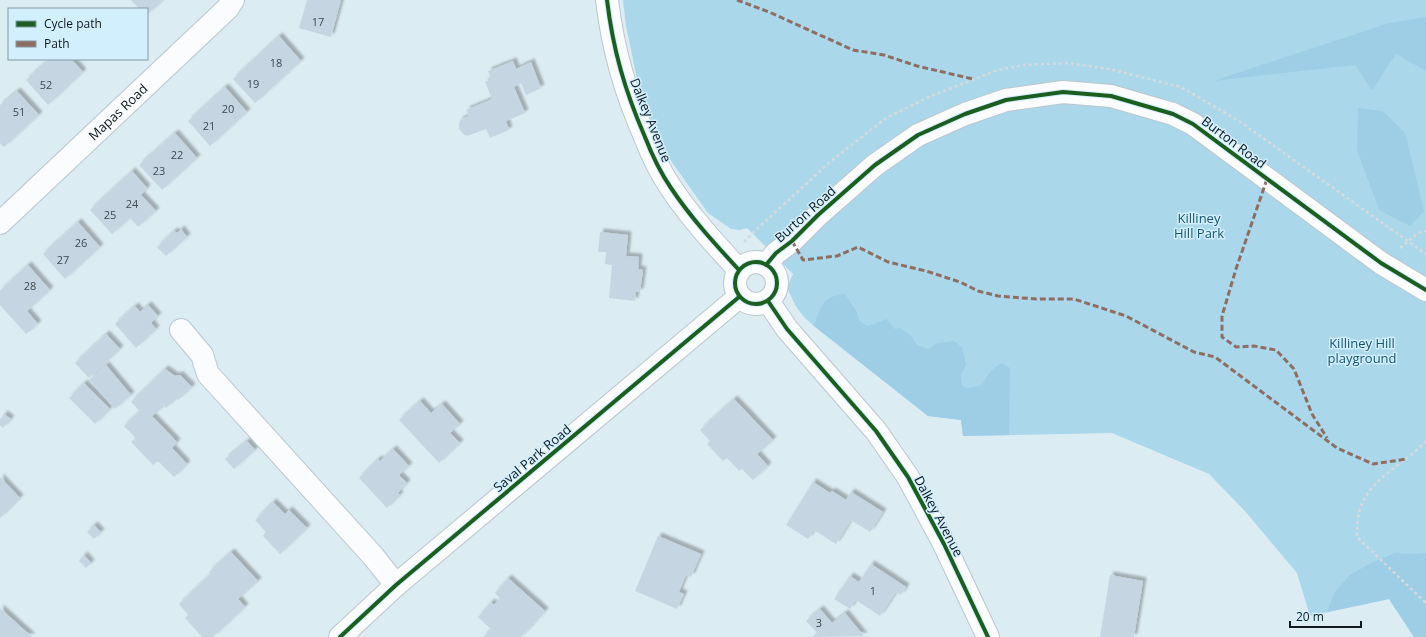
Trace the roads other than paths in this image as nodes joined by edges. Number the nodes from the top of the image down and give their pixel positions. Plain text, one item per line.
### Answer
1 (233, 0) edge
2 (607, 0) edge
3 (0, 223) edge
4 (734, 264) junction
5 (766, 265) junction
6 (1426, 290) edge
7 (739, 297) junction
8 (768, 301) junction
9 (180, 330) dead end
10 (396, 585) junction
11 (340, 637) edge
12 (988, 637) edge

1 - 3 street, Mapas Road
2 - 4 street, Dalkey Avenue
4 - 5 street
4 - 7 street
5 - 6 street, Burton Road
5 - 8 street
7 - 8 street
7 - 10 street, Saval Park Road
8 - 12 street, Dalkey Avenue
9 - 10 street
10 - 11 street, Saval Park Road

